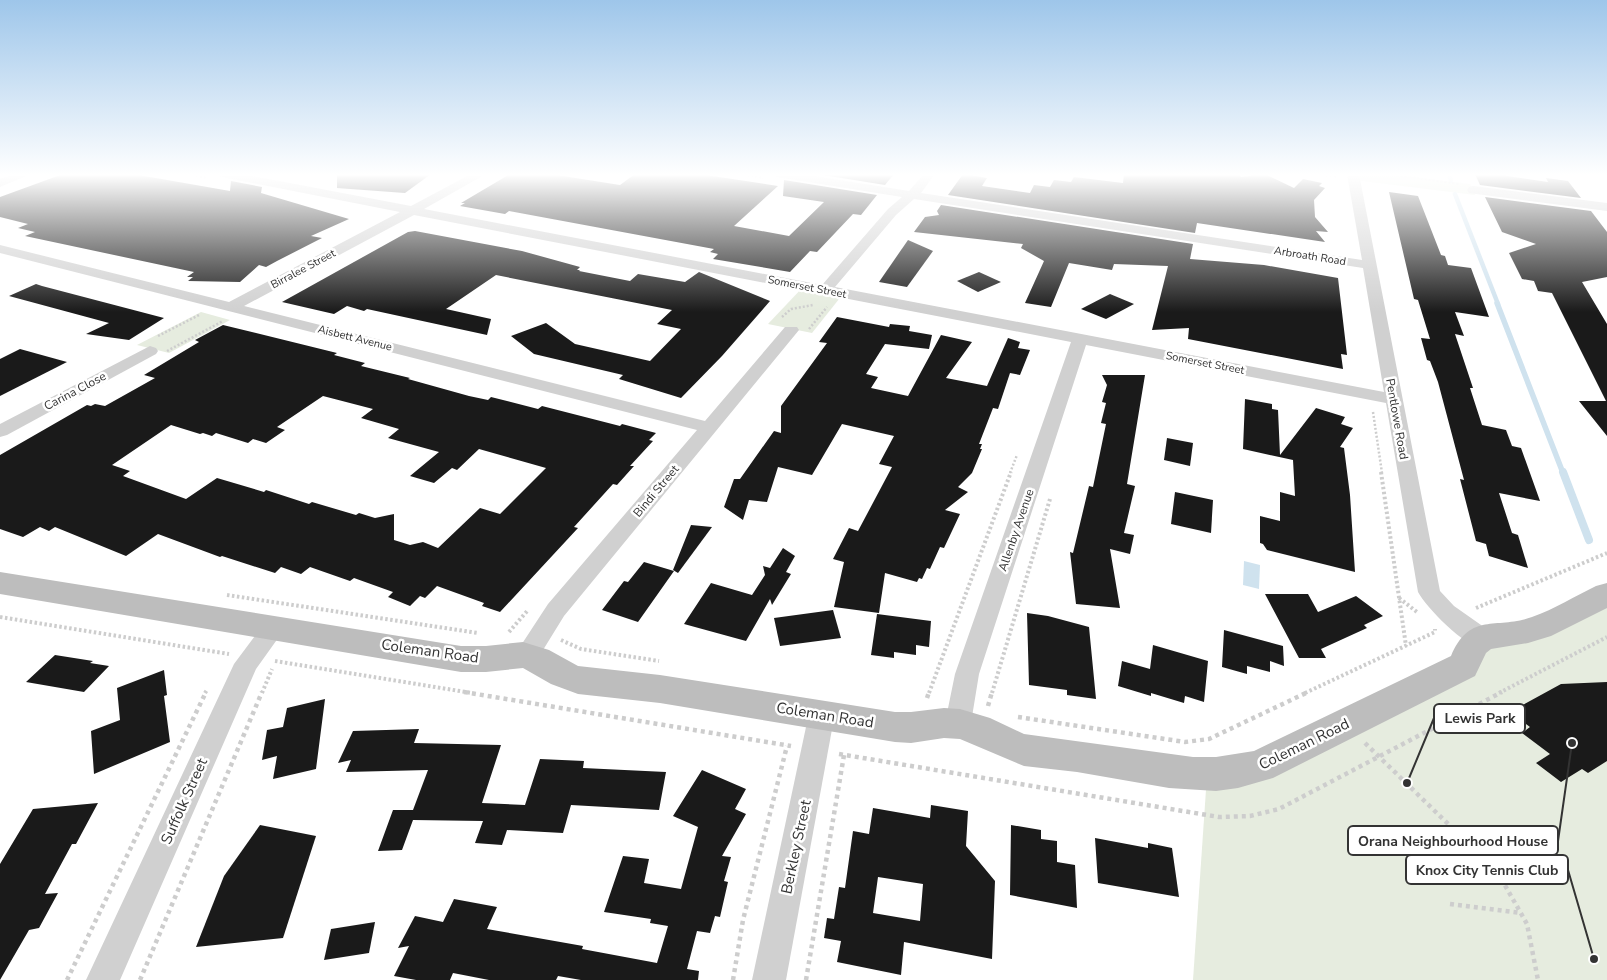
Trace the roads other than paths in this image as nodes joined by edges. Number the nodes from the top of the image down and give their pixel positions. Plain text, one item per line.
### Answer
1 (396, 220) edge
2 (458, 220) edge
3 (885, 220) edge
4 (1073, 220) edge
5 (1359, 220) edge
6 (0, 249) edge
7 (1369, 265) junction
8 (825, 290) junction
9 (231, 307) junction
10 (792, 330) dead end
11 (1080, 339) junction
12 (150, 351) dead end
13 (1393, 399) junction
14 (709, 427) junction
15 (0, 431) edge
16 (0, 583) edge
17 (1607, 594) edge
18 (1477, 625) junction
19 (274, 627) junction
20 (524, 640) junction
21 (976, 712) junction
22 (822, 713) junction
23 (103, 980) edge
24 (769, 980) edge

1 - 9 street, Birralee Street
2 - 8 street, Somerset Street
3 - 8 street
4 - 7 street, Arbroath Road
5 - 7 street, Pentlowe Road
6 - 9 street, Aisbett Avenue
7 - 13 street, Pentlowe Road
8 - 11 street, Somerset Street
9 - 14 street, Aisbett Avenue
10 - 14 street, Bindi Street
11 - 13 street, Somerset Street
11 - 21 street, Allenby Avenue
12 - 15 street, Carina Close
13 - 18 street, Pentlowe Road
14 - 20 street, Bindi Street
16 - 19 street, Coleman Road
17 - 18 street
18 - 21 street, Coleman Road
19 - 20 street, Coleman Road
19 - 23 street, Suffolk Street
20 - 22 street, Coleman Road
21 - 22 street, Coleman Road
22 - 24 street, Berkley Street

